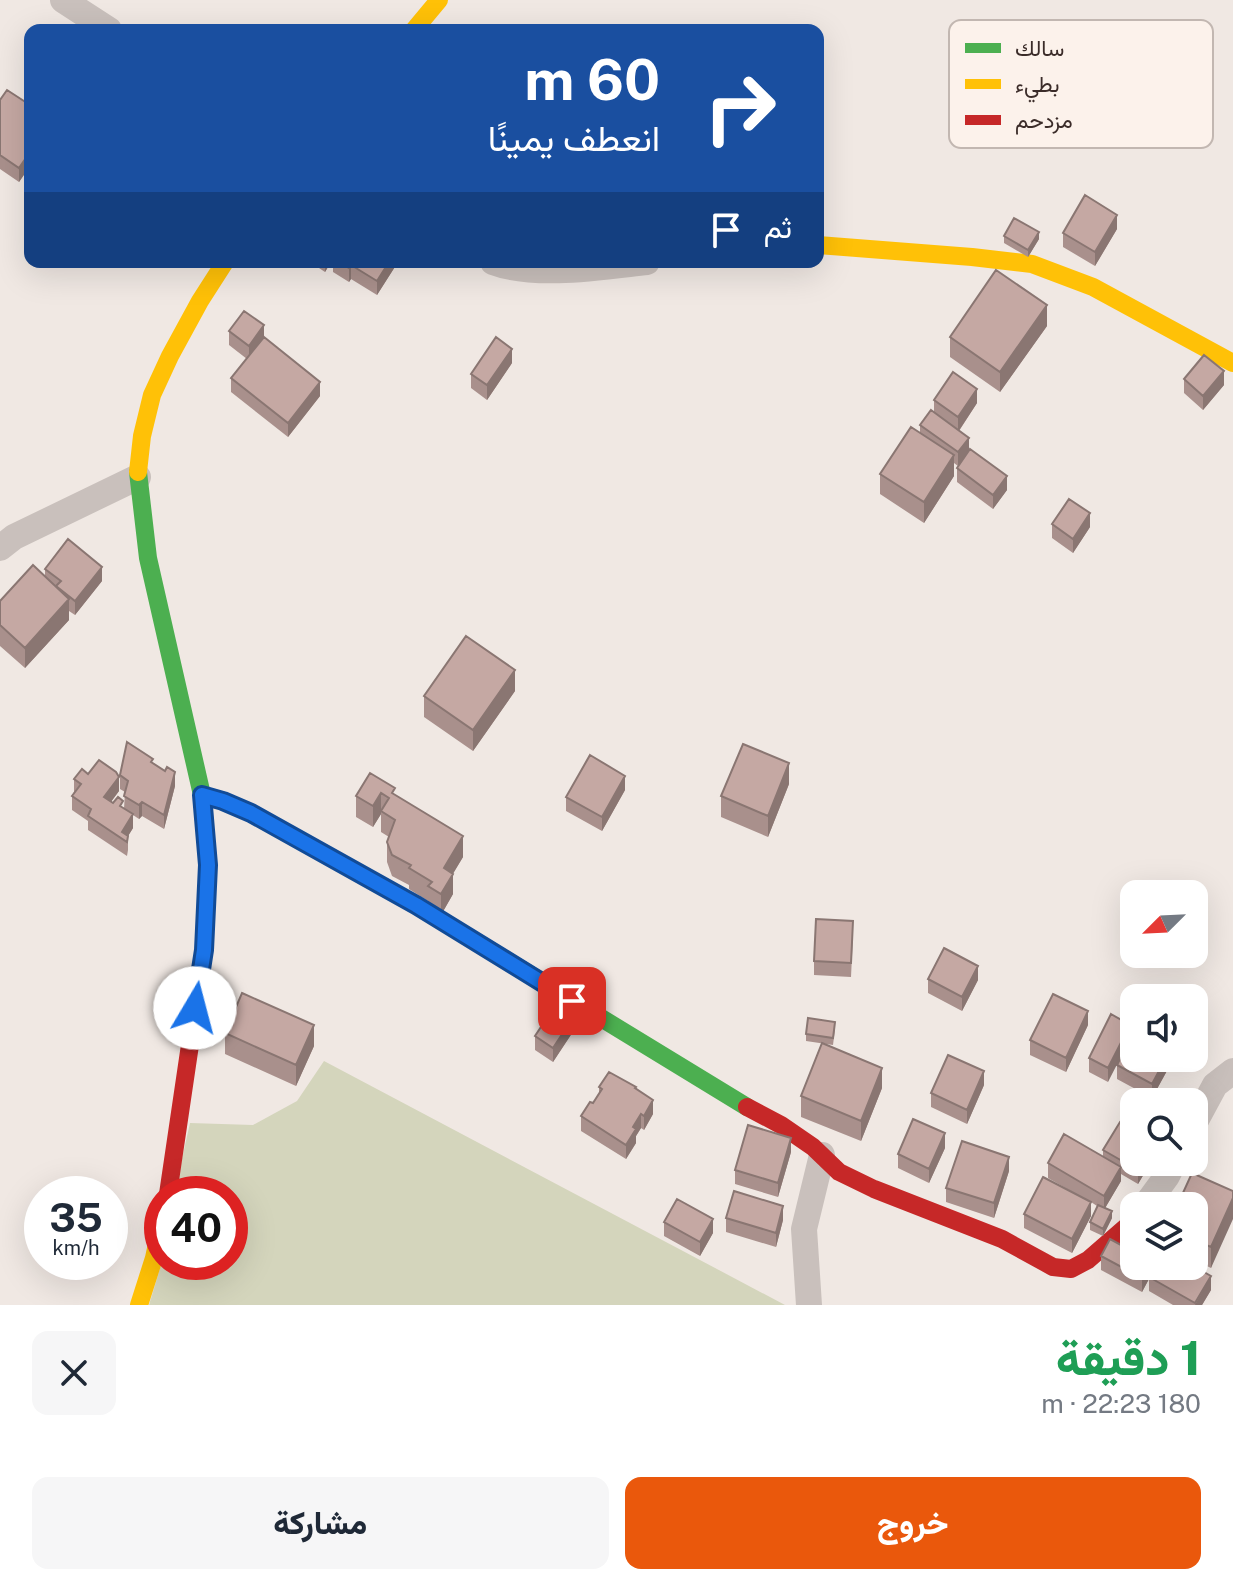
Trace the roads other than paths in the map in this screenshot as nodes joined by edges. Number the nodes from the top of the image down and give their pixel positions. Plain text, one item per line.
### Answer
1 (63, 0) edge
2 (439, 0) edge
3 (100, 24) edge
4 (419, 24) edge
5 (824, 245) edge
6 (221, 268) edge
7 (524, 268) edge
8 (586, 268) edge
9 (1233, 363) edge
10 (138, 477) junction
11 (5, 537) edge
12 (202, 795) junction
13 (1233, 1071) edge
14 (1208, 1098) edge
15 (822, 1155) junction
16 (171, 1176) edge
17 (1120, 1232) edge
18 (147, 1280) edge
19 (139, 1305) edge
20 (809, 1305) edge

1 - 3 street
2 - 4 street
5 - 9 street
6 - 10 street
7 - 8 street
10 - 11 street
10 - 12 street
12 - 15 street
12 - 16 street
13 - 14 street
15 - 17 street
15 - 20 street
18 - 19 street

